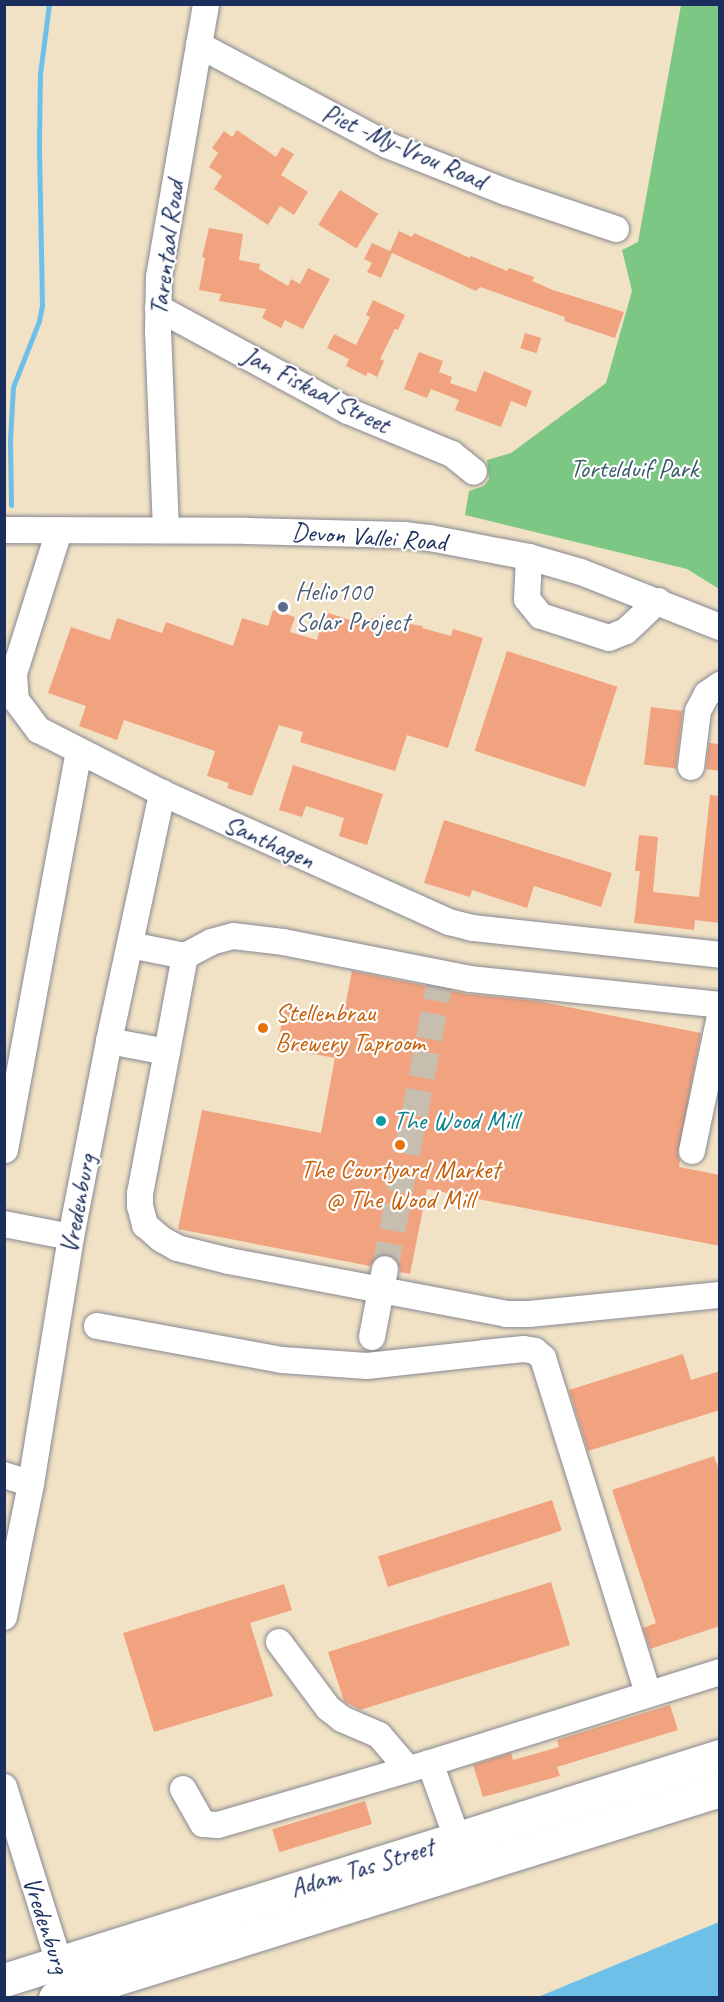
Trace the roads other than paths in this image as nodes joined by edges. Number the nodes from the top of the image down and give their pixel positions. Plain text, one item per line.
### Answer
1 (206, 4) edge
2 (200, 45) junction
3 (616, 229) dead end
4 (158, 308) junction
5 (474, 472) dead end
6 (4, 530) edge
7 (166, 530) junction
8 (59, 531) junction
9 (529, 557) junction
10 (658, 601) junction
11 (720, 627) edge
12 (720, 685) edge
13 (79, 751) junction
14 (691, 767) dead end
15 (162, 793) junction
16 (130, 945) junction
17 (720, 955) edge
18 (185, 956) junction
19 (720, 1005) edge
20 (720, 1016) edge
21 (109, 1041) junction
22 (167, 1052) junction
23 (5, 1150) edge
24 (692, 1151) dead end
25 (4, 1224) edge
26 (71, 1237) junction
27 (383, 1280) junction
28 (720, 1295) edge
29 (97, 1326) dead end
30 (372, 1336) dead end
31 (4, 1475) edge
32 (31, 1484) junction
33 (4, 1617) edge
34 (279, 1642) dead end
35 (720, 1672) edge
36 (648, 1694) junction
37 (720, 1756) edge
38 (419, 1766) junction
39 (4, 1787) edge
40 (183, 1789) dead end
41 (720, 1790) edge
42 (457, 1838) junction
43 (4, 1980) edge
44 (61, 1985) edge

1 - 2 street, Tarentaal Road
2 - 3 street, Piet -My-Vrou Road
2 - 4 street, Tarentaal Road
4 - 5 street, Jan Fiskaal Street
4 - 7 street, Tarentaal Road
6 - 8 street, Devon Vallei Road
7 - 8 street, Devon Vallei Road
7 - 9 street, Devon Vallei Road
8 - 13 street, Santhagen
9 - 10 street, Devon Vallei Road
9 - 10 street
10 - 11 street, Devon Vallei Road
12 - 14 street
13 - 15 street, Santhagen
13 - 23 street
15 - 16 street, Vredenburg
15 - 17 street, Santhagen
16 - 18 street
16 - 21 street, Vredenburg
18 - 19 street
18 - 22 street
20 - 24 street
21 - 22 street
21 - 26 street, Vredenburg
22 - 27 street
25 - 26 street
26 - 32 street, Vredenburg
27 - 28 street
27 - 30 street
29 - 36 street
31 - 32 street
32 - 33 street, Vredenburg
34 - 38 street
35 - 36 street
36 - 38 street
37 - 42 main road, Adam Tas Street
38 - 40 street
38 - 42 street
39 - 44 street, Vredenburg
41 - 44 main road, Adam Tas Street
42 - 44 main road, Adam Tas Street
43 - 44 main road, Adam Tas Street

